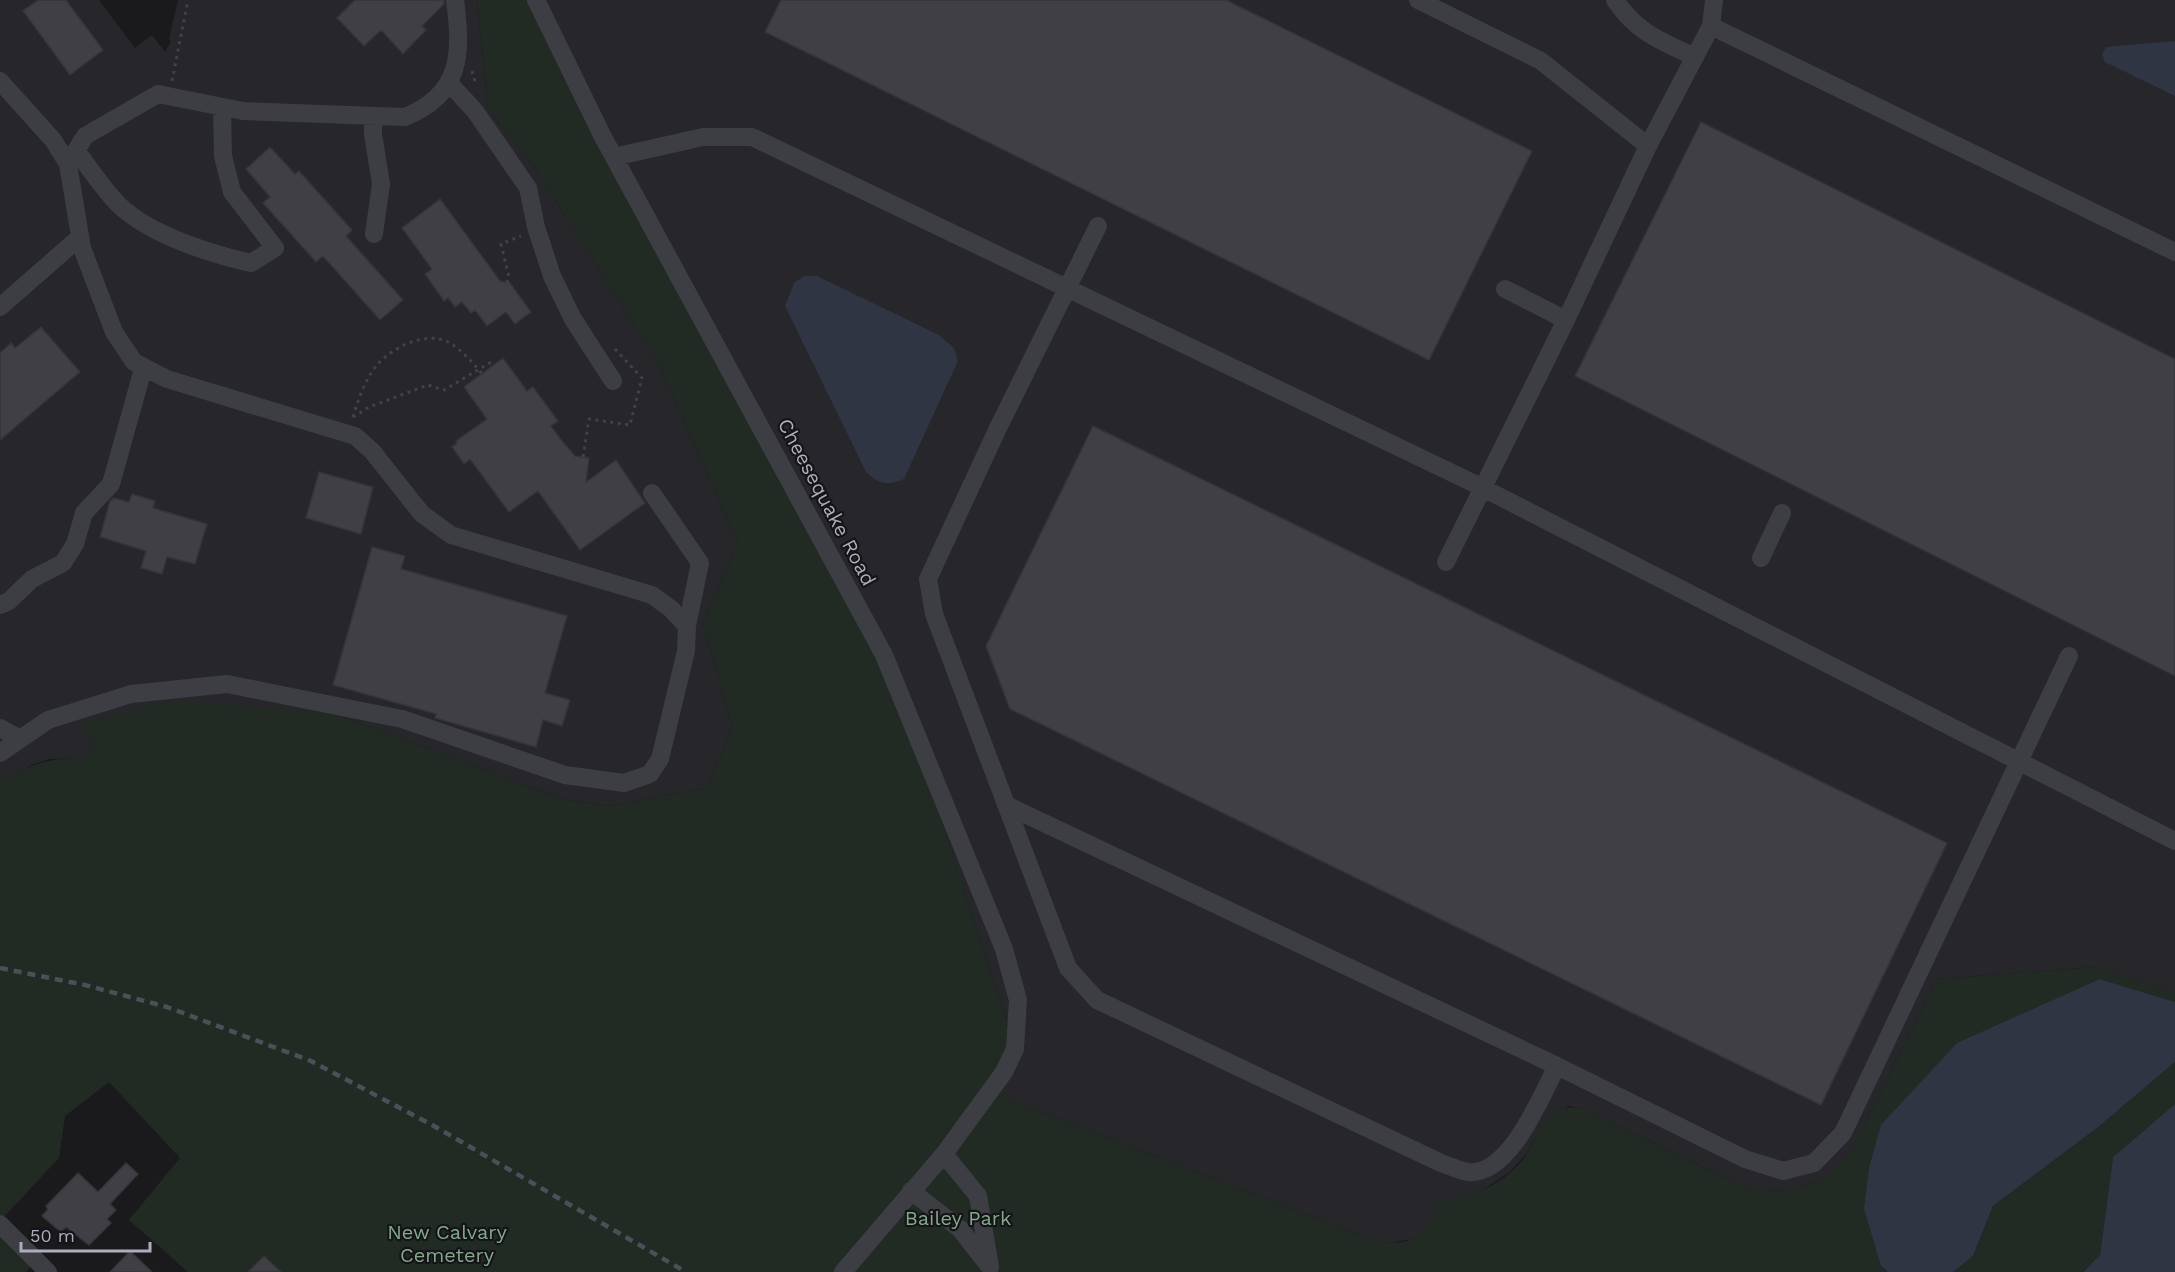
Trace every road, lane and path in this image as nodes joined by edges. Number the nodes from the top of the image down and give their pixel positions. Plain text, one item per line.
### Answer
1 (188, 0) edge
2 (455, 0) edge
3 (536, 0) edge
4 (1418, 0) edge
5 (1615, 0) edge
6 (1714, 0) edge
7 (1711, 26) junction
8 (1695, 57) junction
9 (0, 81) edge
10 (450, 84) junction
11 (169, 96) junction
12 (222, 107) junction
13 (373, 116) junction
14 (1647, 146) junction
15 (72, 157) junction
16 (614, 157) junction
17 (1098, 226) dead end
18 (374, 234) dead end
19 (528, 234) dead end
20 (80, 237) junction
21 (2175, 252) edge
22 (507, 283) dead end
23 (1069, 288) junction
24 (1505, 288) dead end
25 (0, 307) edge
26 (1566, 320) junction
27 (493, 361) dead end
28 (143, 369) junction
29 (480, 372) junction
30 (613, 381) dead end
31 (353, 417) junction
32 (334, 429) junction
33 (1483, 488) junction
34 (652, 493) dead end
35 (1782, 513) dead end
36 (1761, 558) dead end
37 (1446, 562) dead end
38 (0, 605) edge
39 (687, 626) junction
40 (2069, 656) dead end
41 (0, 728) edge
42 (20, 739) junction
43 (0, 753) edge
44 (2019, 760) junction
45 (1006, 805) junction
46 (2175, 841) edge
47 (1557, 1066) junction
48 (944, 1154) junction
49 (911, 1191) junction
50 (0, 1224) edge
51 (992, 1270) edge
52 (48, 1272) edge
53 (843, 1272) edge

1 - 11 path
2 - 10 street
3 - 16 street, Cheesequake Road
4 - 14 street
5 - 8 street
6 - 7 street
7 - 8 street
7 - 21 street
8 - 14 street
9 - 15 street
10 - 13 street
10 - 30 street
11 - 12 street
11 - 15 street
12 - 13 street
12 - 15 street
13 - 18 street
14 - 26 street
15 - 20 street
16 - 23 street
16 - 48 street, Cheesequake Road
17 - 23 street
19 - 22 path
20 - 25 street
20 - 28 street
23 - 33 street
23 - 45 street
24 - 26 street
26 - 33 street
27 - 29 path
28 - 32 street
28 - 38 street
29 - 31 path
29 - 31 path
31 - 32 path
32 - 39 street
33 - 37 street
33 - 44 street
34 - 39 street
35 - 36 street
39 - 42 street
40 - 44 street
41 - 42 street
42 - 43 street
44 - 46 street
44 - 47 street
45 - 47 street
45 - 47 street
48 - 49 street
48 - 51 street
49 - 51 street
49 - 53 street
50 - 52 street

